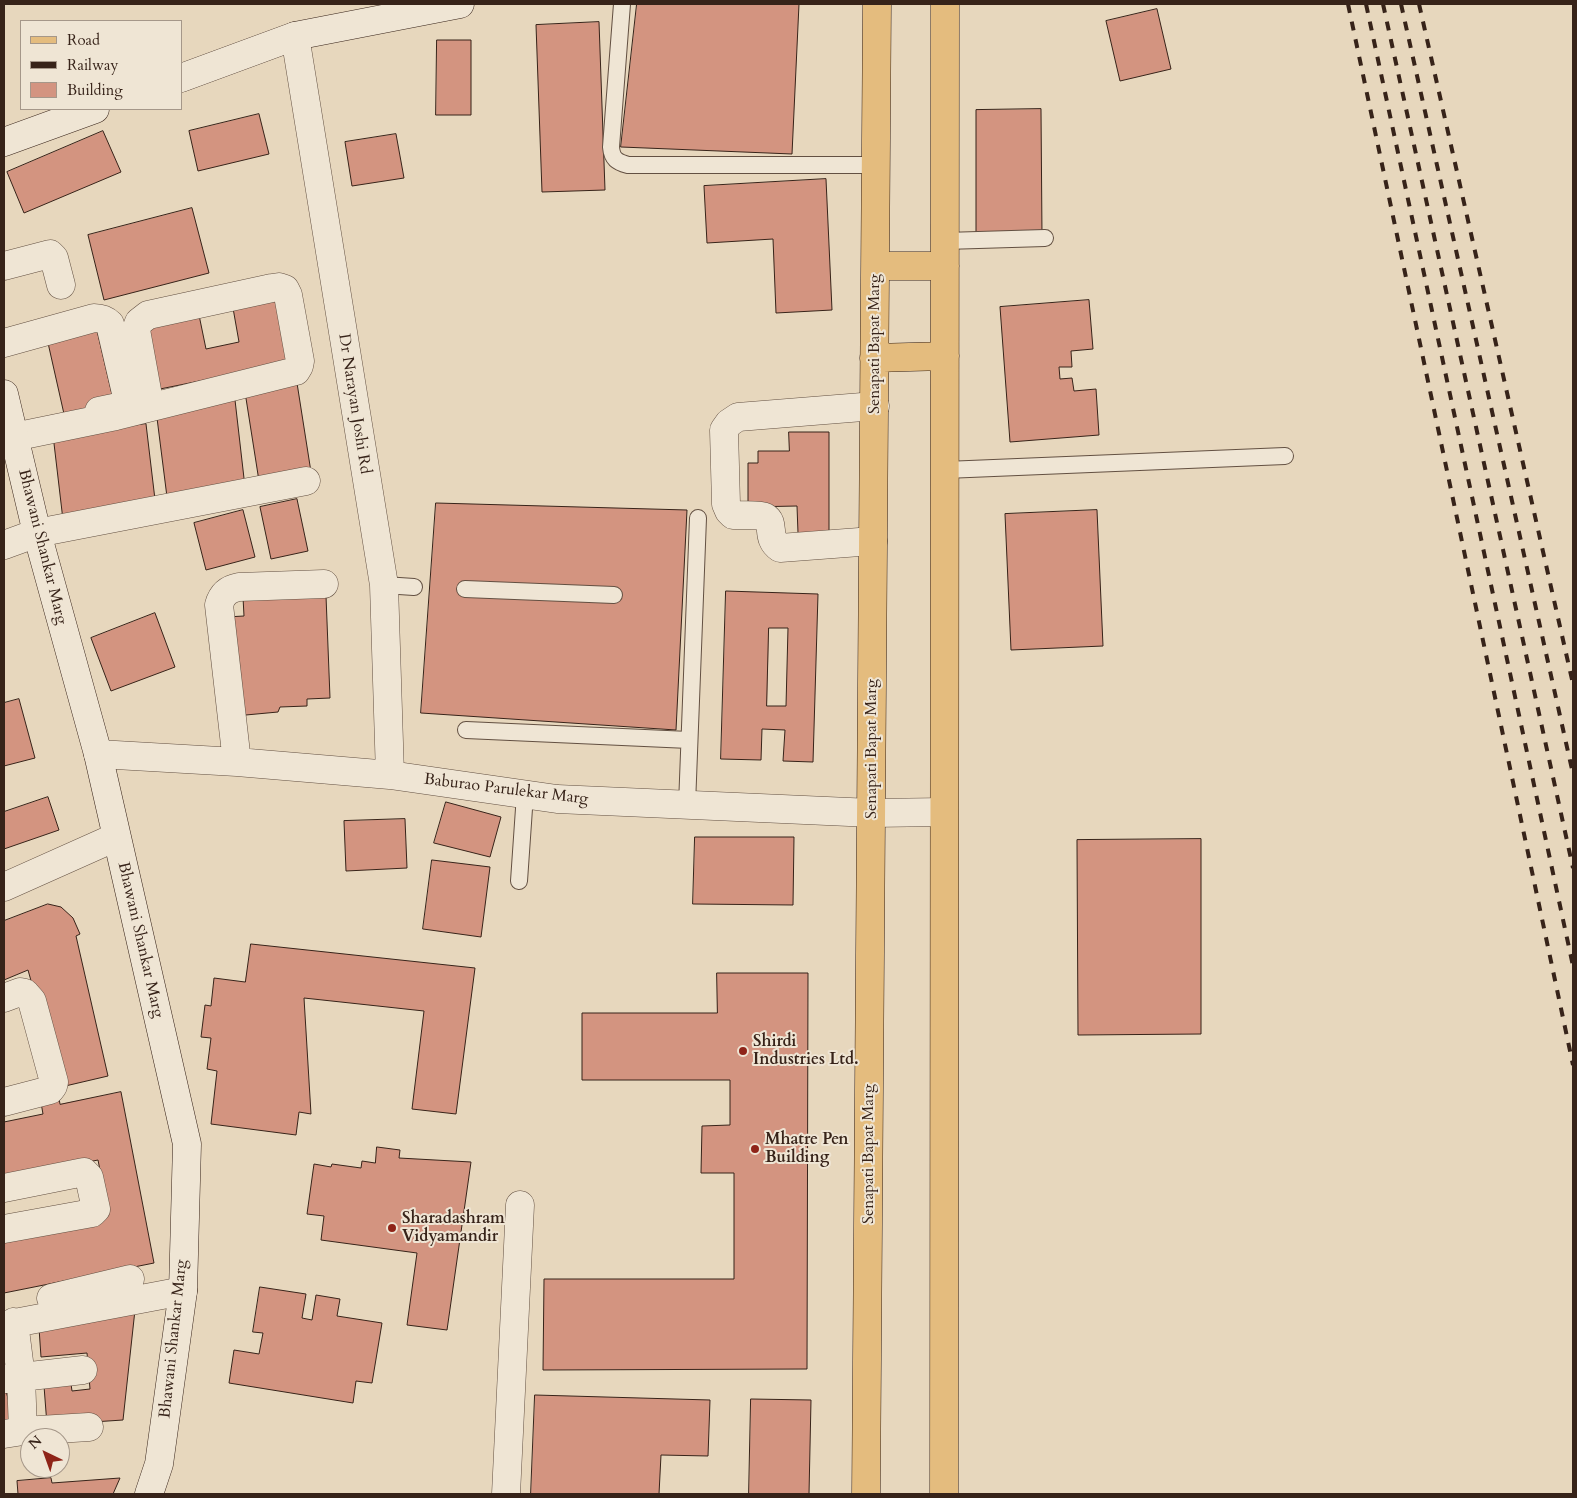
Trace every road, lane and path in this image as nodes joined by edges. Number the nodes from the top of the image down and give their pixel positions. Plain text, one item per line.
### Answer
1 (460, 4) edge
2 (622, 4) edge
3 (877, 4) edge
4 (945, 4) edge
5 (295, 36) junction
6 (182, 78) edge
7 (92, 110) edge
8 (4, 142) edge
9 (876, 165) junction
10 (1045, 238) dead end
11 (945, 254) junction
12 (4, 266) edge
13 (876, 266) junction
14 (61, 285) dead end
15 (4, 343) edge
16 (945, 356) junction
17 (874, 358) junction
18 (4, 394) edge
19 (874, 406) junction
20 (150, 408) junction
21 (115, 412) junction
22 (10, 434) edge
23 (1285, 456) dead end
24 (945, 470) junction
25 (306, 481) dead end
26 (698, 518) dead end
27 (37, 533) junction
28 (873, 541) junction
29 (4, 546) edge
30 (324, 584) dead end
31 (384, 585) junction
32 (414, 587) dead end
33 (465, 589) dead end
34 (614, 595) dead end
35 (466, 730) dead end
36 (689, 740) junction
37 (98, 754) junction
38 (237, 762) junction
39 (390, 775) junction
40 (526, 794) junction
41 (686, 806) junction
42 (944, 812) junction
43 (872, 813) junction
44 (116, 837) junction
45 (519, 881) dead end
46 (4, 887) edge
47 (4, 998) edge
48 (4, 1102) edge
49 (4, 1188) edge
50 (520, 1205) dead end
51 (4, 1229) edge
52 (130, 1279) dead end
53 (183, 1291) junction
54 (7, 1319) edge
55 (83, 1370) dead end
56 (12, 1378) edge
57 (89, 1427) dead end
58 (14, 1432) edge
59 (149, 1494) edge
60 (506, 1494) edge
61 (866, 1494) edge
62 (944, 1494) edge

1 - 5 street
2 - 9 lane
3 - 9 main road, Senapati Bapat Marg
4 - 11 main road
5 - 6 street
5 - 31 street, Dr Narayan Joshi Rd
7 - 8 street
9 - 13 main road, Senapati Bapat Marg
10 - 11 lane
11 - 13 main road
11 - 16 main road
12 - 14 street
13 - 17 main road, Senapati Bapat Marg
15 - 21 street
16 - 17 main road
16 - 24 main road
17 - 19 main road, Senapati Bapat Marg
18 - 22 street, Bhawani Shankar Marg
19 - 28 main road, Senapati Bapat Marg
19 - 28 street
20 - 20 street
20 - 21 street
21 - 22 street
22 - 27 street, Bhawani Shankar Marg
23 - 24 lane
24 - 42 main road
25 - 27 street
26 - 36 lane
27 - 29 street
27 - 37 street, Bhawani Shankar Marg
28 - 43 main road, Senapati Bapat Marg
30 - 38 street
31 - 32 lane
31 - 39 street, Dr Narayan Joshi Rd
33 - 34 lane
35 - 36 lane
36 - 41 lane
37 - 38 street, Baburao Parulekar Marg
37 - 44 street, Bhawani Shankar Marg
38 - 39 street, Baburao Parulekar Marg
39 - 40 street, Baburao Parulekar Marg
40 - 41 street, Baburao Parulekar Marg
40 - 45 lane
41 - 43 street, Baburao Parulekar Marg
42 - 43 street, Baburao Parulekar Marg
42 - 62 main road
43 - 61 main road, Senapati Bapat Marg
44 - 46 street
44 - 53 street, Bhawani Shankar Marg
47 - 48 street
49 - 51 street
50 - 60 street
52 - 54 street
53 - 54 street
53 - 59 street, Bhawani Shankar Marg
54 - 56 street
55 - 56 street
56 - 58 street
57 - 58 street

